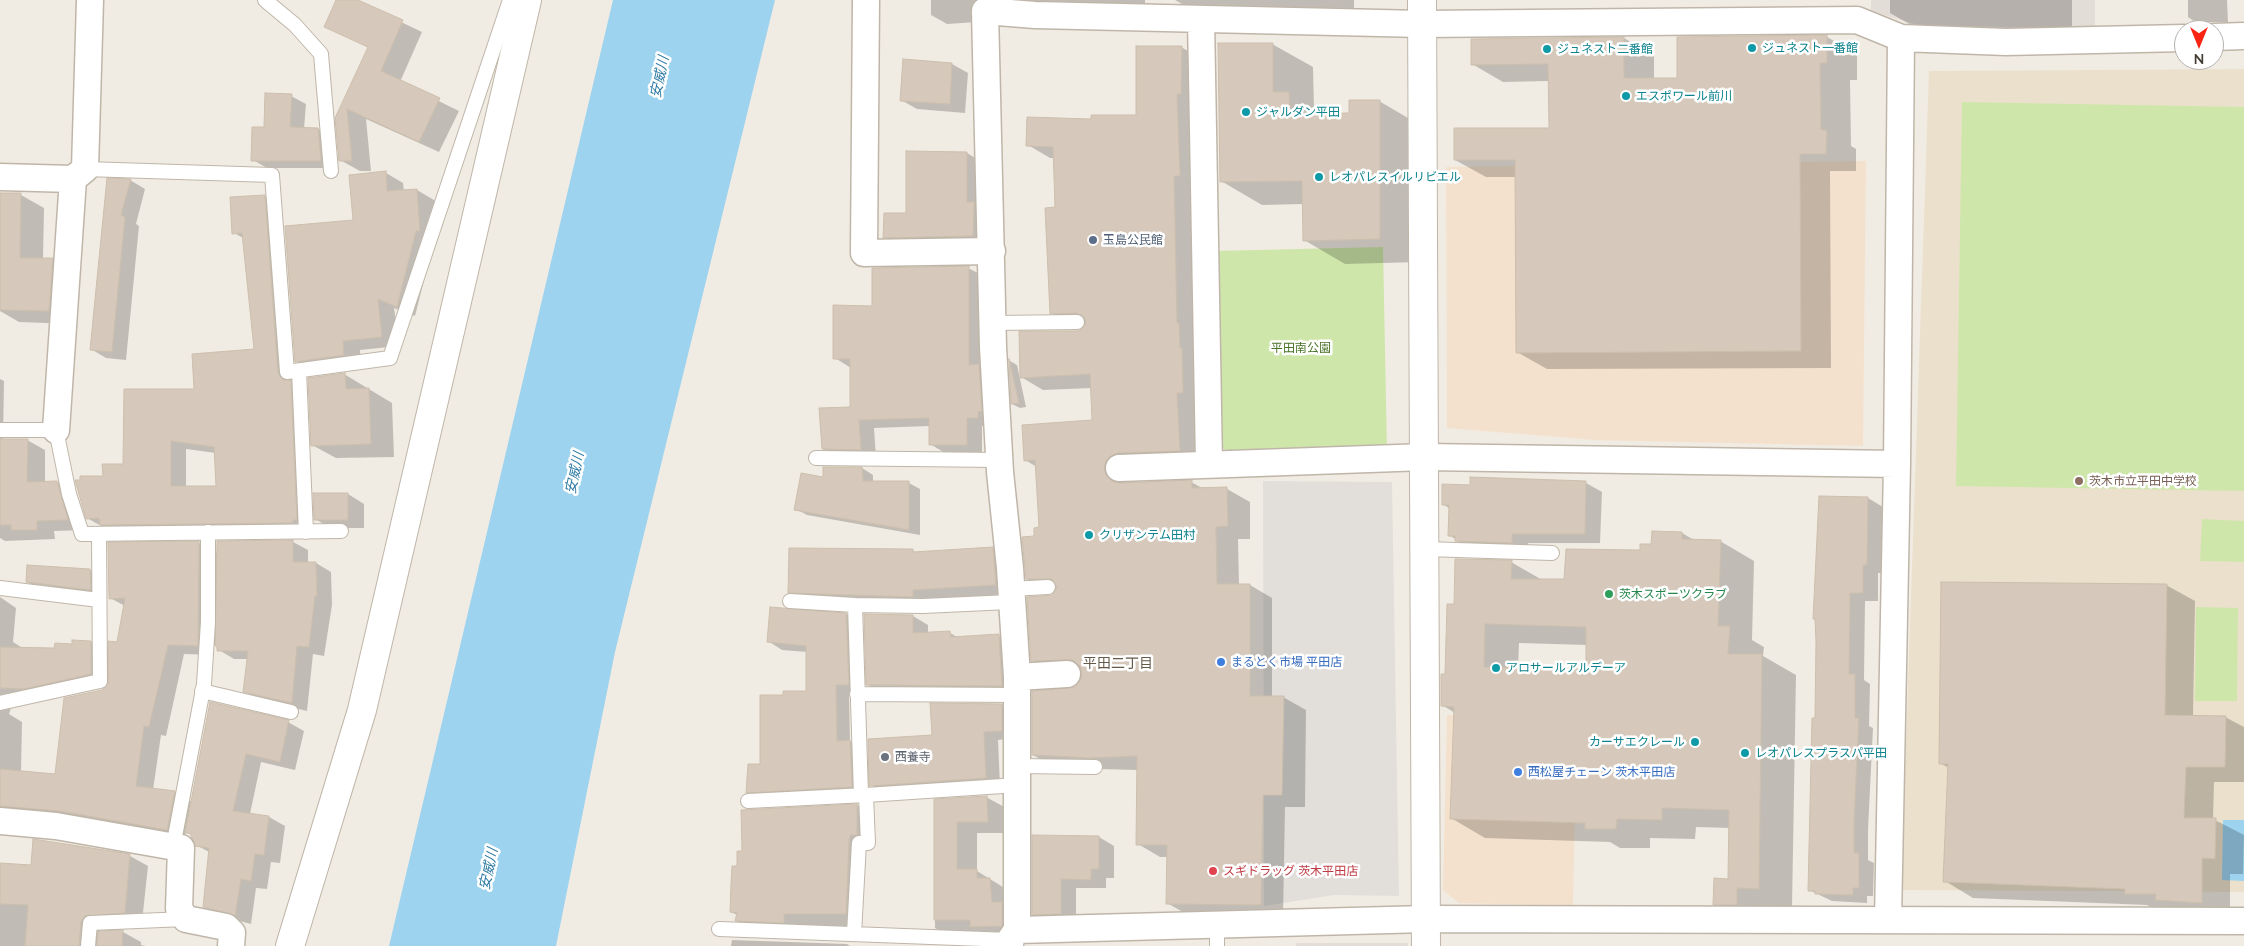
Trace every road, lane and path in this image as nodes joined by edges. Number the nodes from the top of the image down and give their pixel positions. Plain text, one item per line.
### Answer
1 (90, 0) edge
2 (265, 0) edge
3 (510, 0) edge
4 (527, 0) edge
5 (866, 0) edge
6 (982, 5) edge
7 (1035, 7) edge
8 (1156, 9) edge
9 (1857, 10) edge
10 (1422, 12) edge
11 (1200, 19) junction
12 (2244, 36) edge
13 (2224, 37) edge
14 (1901, 38) junction
15 (2174, 38) edge
16 (331, 171) dead end
17 (79, 174) junction
18 (0, 176) edge
19 (992, 252) junction
20 (1077, 322) dead end
21 (993, 323) junction
22 (298, 370) junction
23 (0, 430) edge
24 (56, 430) junction
25 (1425, 457) junction
26 (816, 458) dead end
27 (999, 460) junction
28 (1209, 464) junction
29 (1897, 464) junction
30 (1119, 468) dead end
31 (341, 531) dead end
32 (208, 532) junction
33 (306, 532) junction
34 (98, 534) junction
35 (1425, 549) junction
36 (1552, 553) dead end
37 (1048, 587) dead end
38 (0, 588) edge
39 (1010, 595) junction
40 (99, 600) junction
41 (790, 600) dead end
42 (855, 605) junction
43 (1067, 674) dead end
44 (1017, 686) junction
45 (202, 691) junction
46 (857, 694) junction
47 (0, 703) edge
48 (291, 712) dead end
49 (1095, 767) dead end
50 (1018, 776) junction
51 (863, 795) junction
52 (748, 800) dead end
53 (0, 821) edge
54 (173, 847) junction
55 (186, 919) junction
56 (1426, 919) junction
57 (1888, 919) junction
58 (2244, 922) edge
59 (718, 929) dead end
60 (854, 934) junction
61 (1217, 935) edge
62 (1122, 937) edge
63 (1012, 939) edge
64 (88, 946) edge
65 (231, 946) edge
66 (290, 946) edge
67 (1426, 946) edge

1 - 17 street
2 - 16 lane
3 - 22 lane
4 - 66 street
5 - 19 street
6 - 7 street
6 - 19 street
7 - 8 street
8 - 11 street
9 - 10 street
9 - 14 street
10 - 11 street
10 - 25 street
11 - 28 street
12 - 13 street
14 - 15 street
14 - 29 street
17 - 18 street
17 - 22 lane
17 - 24 street
19 - 21 street
20 - 21 lane
21 - 27 street
22 - 33 lane
23 - 24 lane
24 - 34 lane
25 - 28 street
25 - 29 street
25 - 35 street
26 - 27 lane
27 - 39 street
28 - 30 street
29 - 57 street
31 - 33 lane
32 - 33 lane
32 - 34 lane
32 - 45 lane
34 - 40 lane
35 - 36 lane
35 - 56 street
37 - 39 lane
38 - 40 lane
39 - 42 lane
39 - 44 street
40 - 47 lane
41 - 42 lane
42 - 46 lane
43 - 44 street
44 - 46 lane
44 - 50 street
45 - 48 lane
45 - 54 lane
46 - 51 lane
49 - 50 lane
50 - 51 lane
50 - 63 street
51 - 52 lane
51 - 60 lane
53 - 54 street
54 - 55 street
55 - 64 lane
55 - 65 street
56 - 57 street
56 - 61 street
56 - 67 street
57 - 58 street
59 - 60 lane
60 - 63 lane
61 - 62 street
62 - 63 street

